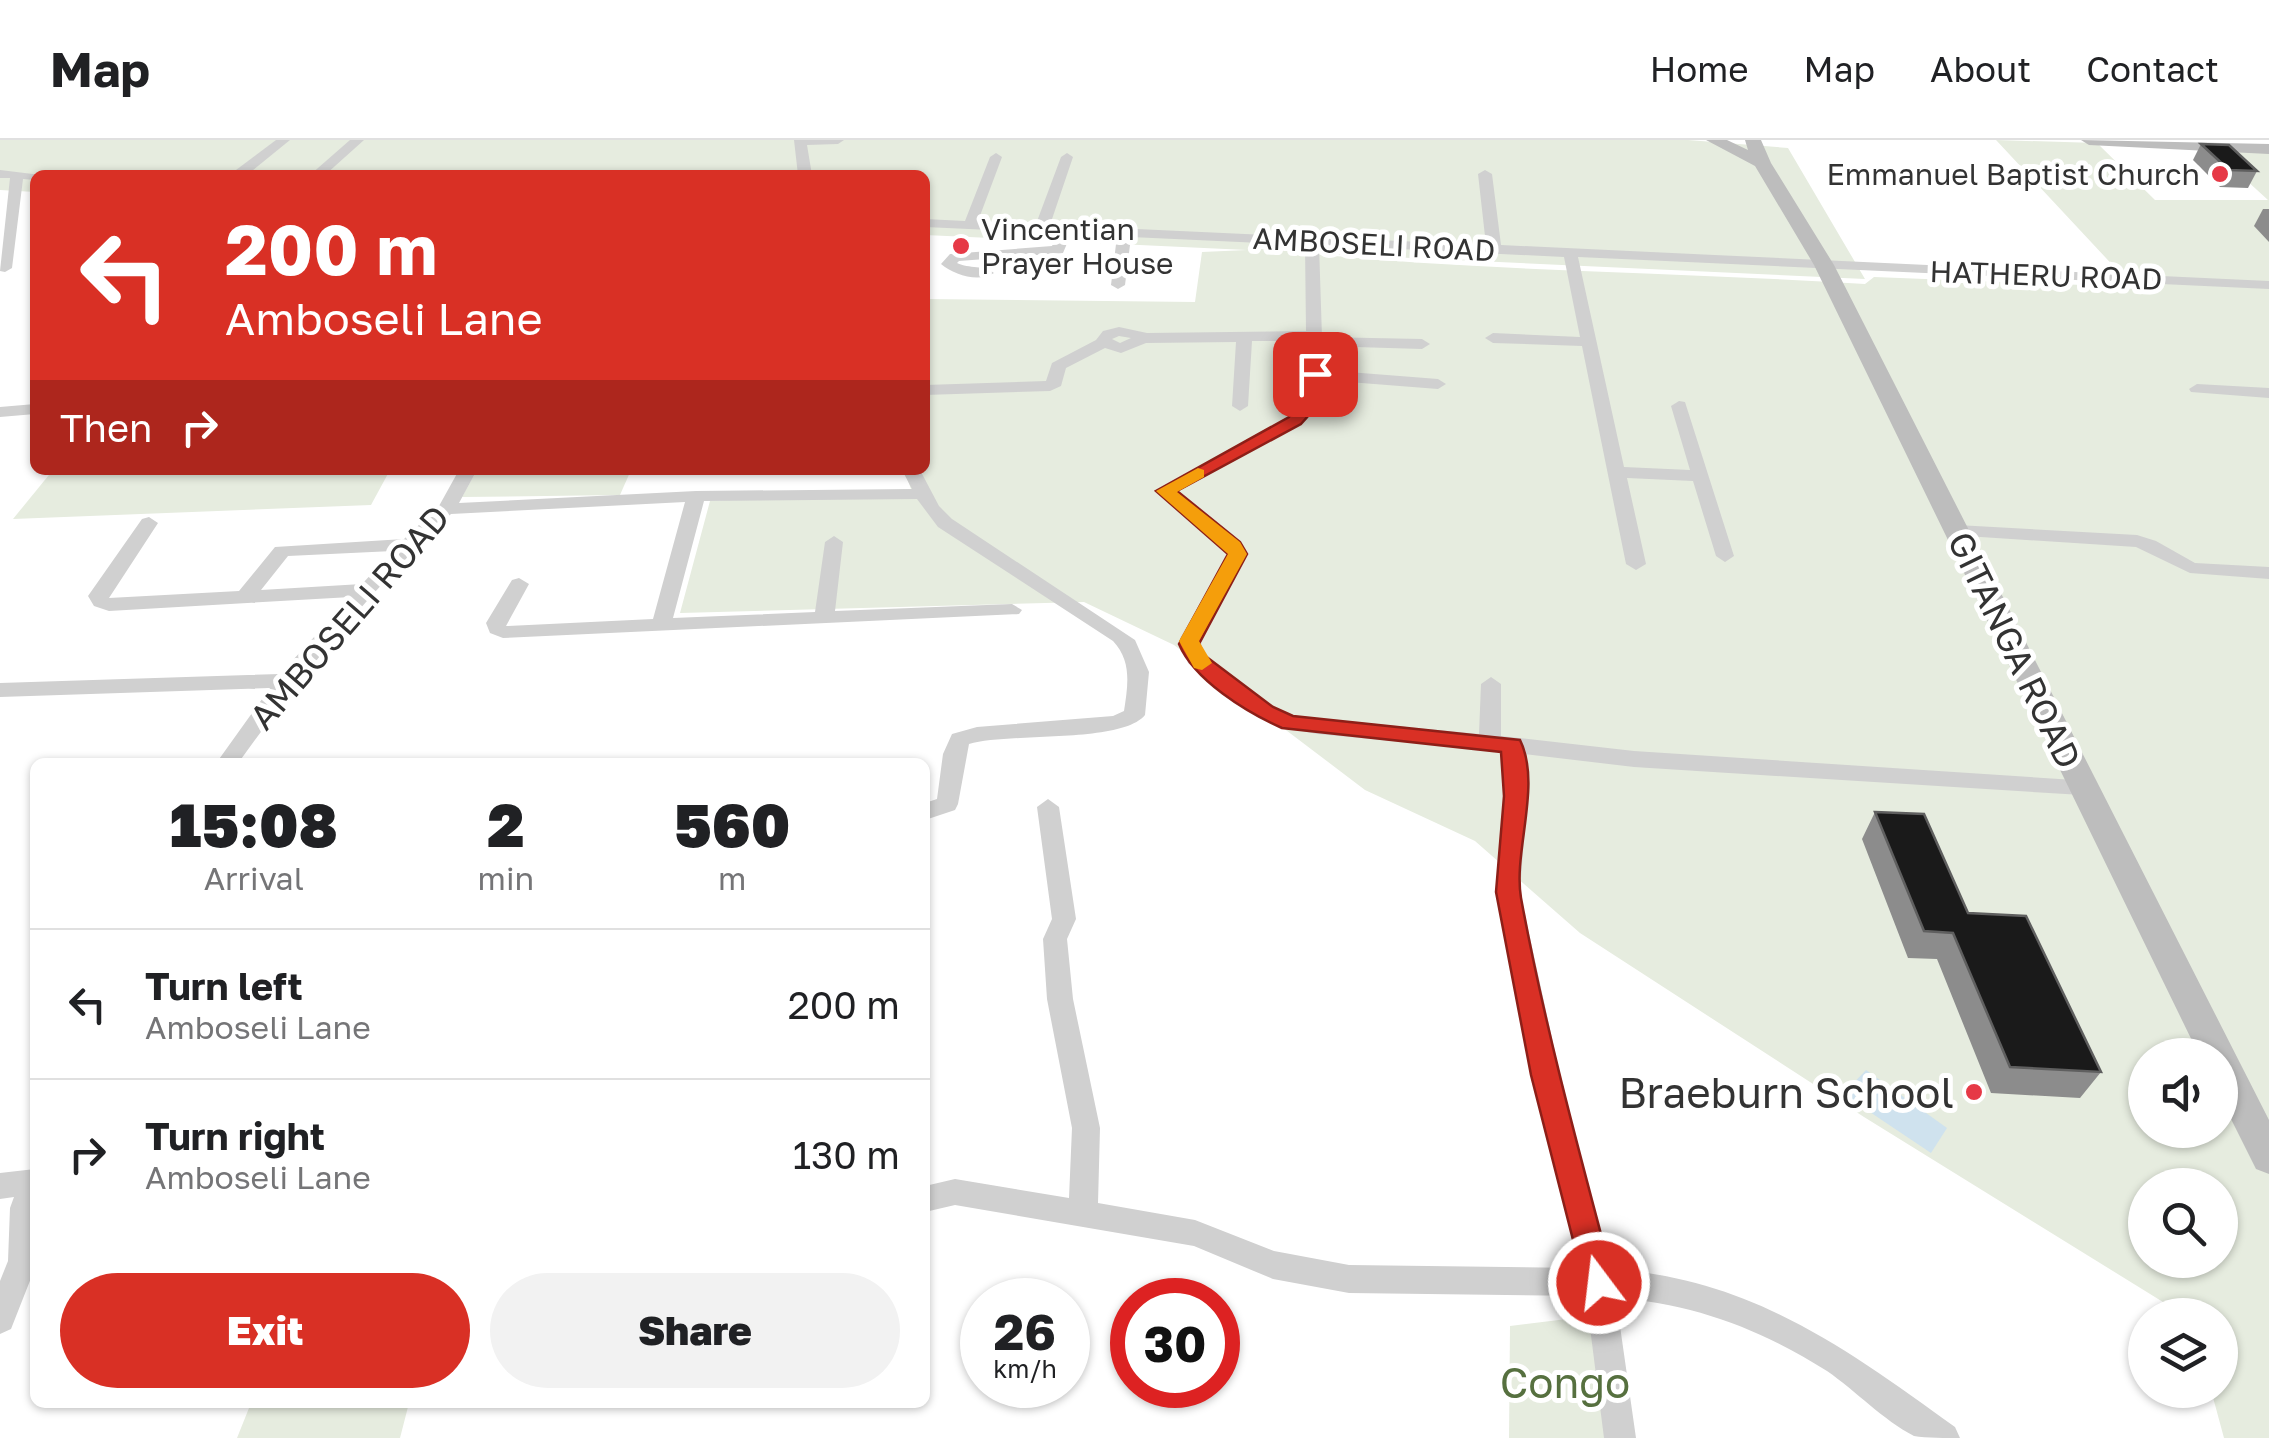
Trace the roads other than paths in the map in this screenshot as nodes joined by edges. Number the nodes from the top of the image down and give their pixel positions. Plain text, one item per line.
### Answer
1 (284, 140) edge
2 (358, 140) edge
3 (838, 140) edge
4 (1714, 140) edge
5 (1753, 140) edge
6 (1770, 140) edge
7 (2089, 140) edge
8 (2101, 140) edge
9 (800, 141) edge
10 (2269, 149) edge
11 (996, 157) dead end
12 (1067, 157) dead end
13 (1762, 163) junction
14 (245, 170) edge
15 (324, 170) edge
16 (804, 170) edge
17 (0, 174) edge
18 (1485, 174) dead end
19 (16, 175) junction
20 (30, 176) edge
21 (930, 223) edge
22 (970, 225) junction
23 (1041, 228) junction
24 (1066, 230) junction
25 (1124, 233) junction
26 (1312, 242) junction
27 (1494, 250) junction
28 (1570, 253) junction
29 (1818, 255) junction
30 (2, 271) edge
31 (987, 273) dead end
32 (1118, 285) dead end
33 (2269, 285) edge
34 (1244, 336) junction
35 (1493, 338) dead end
36 (1314, 339) junction
37 (1589, 342) junction
38 (1422, 344) dead end
39 (1315, 374) junction
40 (1438, 384) dead end
41 (2197, 389) dead end
42 (930, 390) edge
43 (2269, 392) edge
44 (1240, 406) dead end
45 (1679, 406) dead end
46 (30, 410) edge
47 (0, 412) edge
48 (1616, 472) junction
49 (465, 475) edge
50 (913, 475) edge
51 (1700, 476) junction
52 (922, 494) junction
53 (696, 496) junction
54 (446, 509) junction
55 (148, 523) dead end
56 (1957, 531) junction
57 (834, 542) dead end
58 (409, 544) junction
59 (1725, 556) dead end
60 (1636, 564) dead end
61 (2269, 573) edge
62 (519, 584) dead end
63 (366, 590) junction
64 (246, 597) junction
65 (1012, 610) dead end
66 (824, 617) junction
67 (662, 623) junction
68 (286, 681) junction
69 (1491, 684) dead end
70 (0, 690) edge
71 (1501, 743) junction
72 (231, 758) edge
73 (2082, 787) junction
74 (1048, 807) dead end
75 (930, 810) edge
76 (2208, 1038) edge
77 (2238, 1092) edge
78 (2264, 1137) edge
79 (30, 1183) edge
80 (0, 1186) edge
81 (30, 1194) edge
82 (930, 1198) edge
83 (1083, 1212) junction
84 (29, 1261) edge
85 (1599, 1283) junction
86 (0, 1319) edge
87 (1620, 1438) edge
88 (1944, 1438) edge

1 - 14 street
2 - 15 street
3 - 9 street
4 - 13 main road
5 - 13 main road, GITANGA ROAD
6 - 29 main road, GITANGA ROAD
7 - 8 main road
8 - 10 main road
9 - 16 street
11 - 22 street
12 - 23 street
13 - 29 main road, GITANGA ROAD
17 - 19 street
18 - 27 street
19 - 20 street
19 - 30 street
21 - 22 street, AMBOSELI ROAD
22 - 23 street, AMBOSELI ROAD
23 - 24 street, AMBOSELI ROAD
24 - 25 street, AMBOSELI ROAD
24 - 31 street
25 - 26 street, AMBOSELI ROAD
25 - 32 street
26 - 27 street, AMBOSELI ROAD
26 - 36 street
27 - 28 street, AMBOSELI ROAD
28 - 29 street, AMBOSELI ROAD
28 - 37 street
29 - 33 street, HATHERU ROAD
29 - 56 main road, GITANGA ROAD
34 - 36 street
34 - 42 street
34 - 44 street
35 - 37 street
36 - 38 street
36 - 39 street
37 - 48 street
39 - 40 street
39 - 71 street
41 - 43 street
45 - 51 street
46 - 47 street
48 - 51 street
48 - 60 street
49 - 54 street, AMBOSELI ROAD
50 - 52 street
51 - 59 street
52 - 53 street
52 - 75 street
53 - 54 street
53 - 67 street
54 - 58 street, AMBOSELI ROAD
55 - 64 street
56 - 61 street
56 - 73 main road, GITANGA ROAD
57 - 66 street
58 - 63 street, AMBOSELI ROAD
58 - 64 street
62 - 67 street
63 - 64 street
63 - 68 street, AMBOSELI ROAD
65 - 66 street
66 - 67 street
68 - 70 street
68 - 72 street, AMBOSELI ROAD
69 - 71 street
71 - 73 street
71 - 85 street
73 - 76 main road, GITANGA ROAD
74 - 83 street
77 - 78 main road, GITANGA ROAD
79 - 80 street
81 - 84 street
82 - 83 street
83 - 85 street
84 - 86 street
85 - 87 street
85 - 88 street

